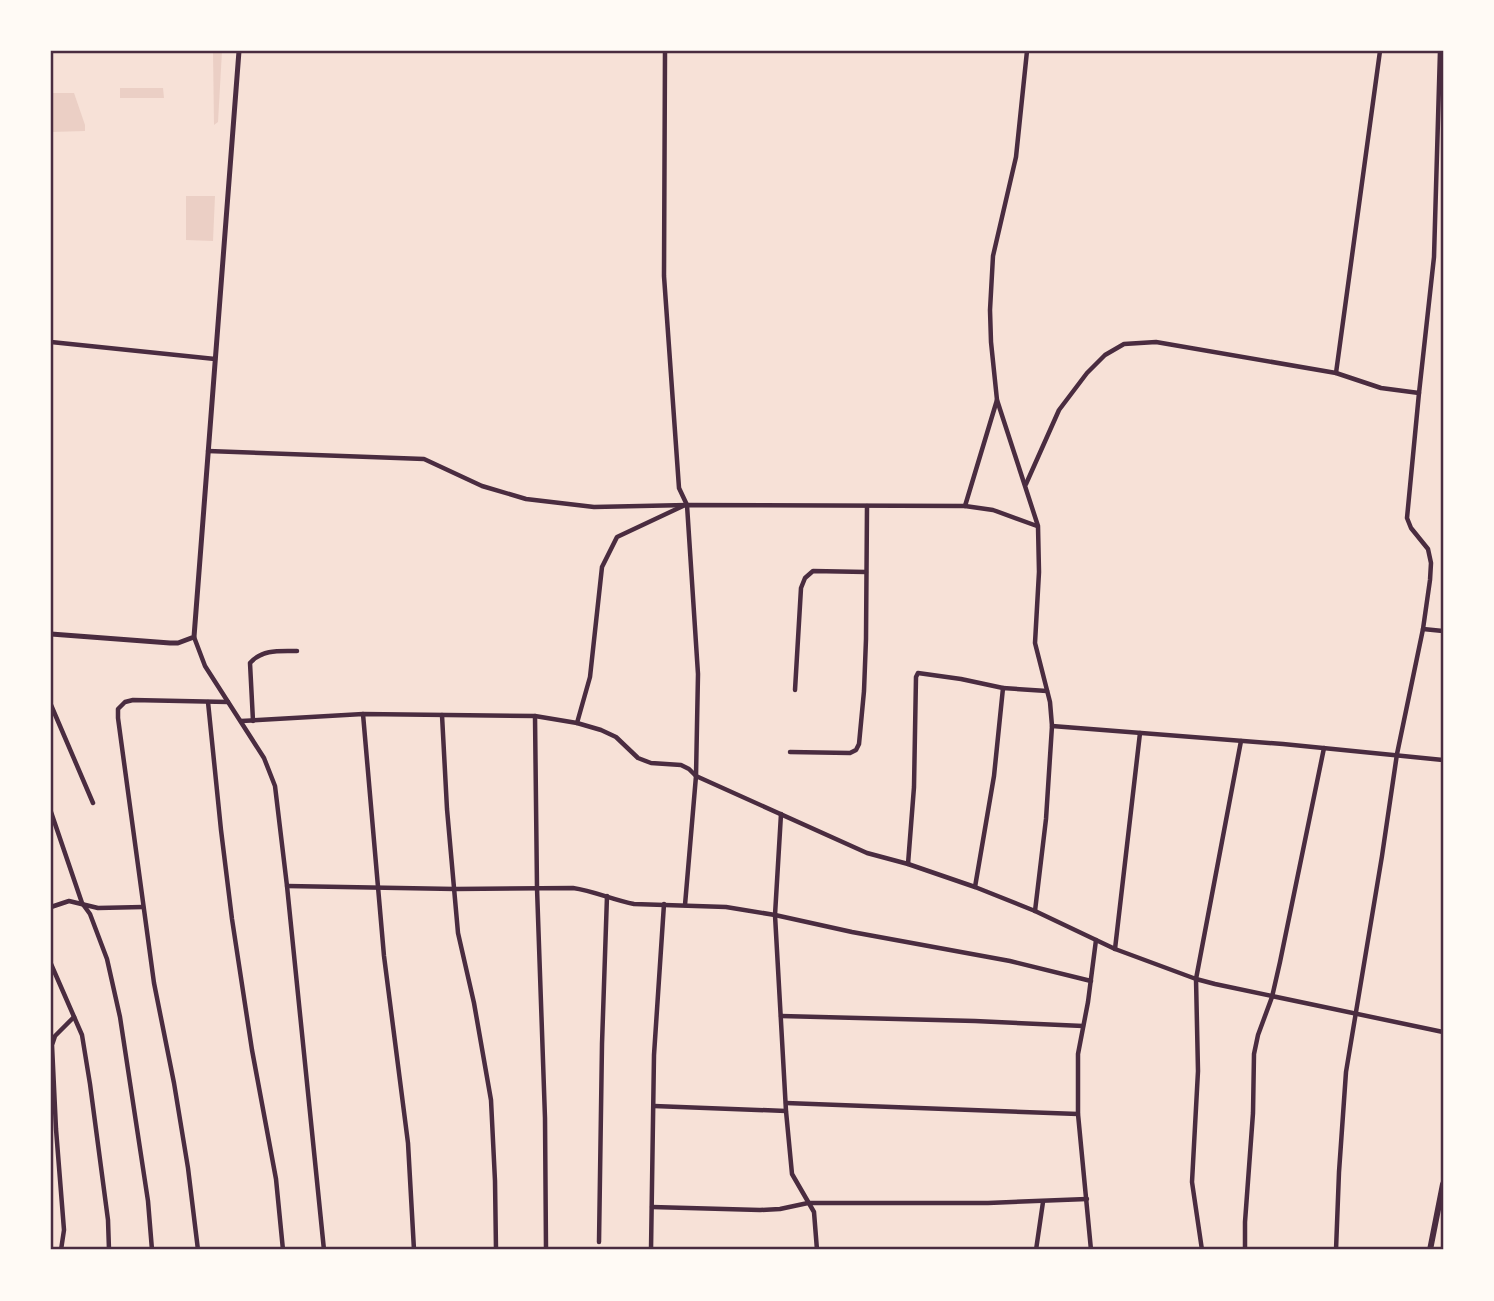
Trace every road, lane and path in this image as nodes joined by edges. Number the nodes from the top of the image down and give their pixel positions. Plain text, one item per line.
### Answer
1 (239, 51) edge
2 (665, 51) edge
3 (1027, 51) edge
4 (1380, 51) edge
5 (1440, 51) edge
6 (51, 342) edge
7 (215, 359) junction
8 (1336, 373) junction
9 (1419, 393) junction
10 (997, 400) junction
11 (208, 451) junction
12 (1026, 485) junction
13 (687, 505) junction
14 (867, 506) junction
15 (965, 506) junction
16 (1038, 526) junction
17 (866, 572) junction
18 (1423, 629) junction
19 (1443, 631) edge
20 (51, 634) edge
21 (194, 637) junction
22 (297, 651) dead end
23 (1003, 688) junction
24 (795, 690) dead end
25 (1047, 691) junction
26 (208, 702) junction
27 (228, 702) junction
28 (51, 705) edge
29 (363, 714) junction
30 (442, 715) junction
31 (535, 716) junction
32 (253, 720) junction
33 (241, 721) junction
34 (577, 723) junction
35 (1052, 726) junction
36 (1140, 733) junction
37 (1241, 741) junction
38 (1324, 748) junction
39 (790, 752) dead end
40 (1397, 754) junction
41 (1443, 760) edge
42 (696, 776) junction
43 (93, 803) dead end
44 (51, 813) edge
45 (780, 814) junction
46 (908, 864) junction
47 (287, 886) junction
48 (975, 887) junction
49 (377, 888) junction
50 (537, 888) junction
51 (455, 889) junction
52 (607, 896) junction
53 (82, 903) junction
54 (664, 904) junction
55 (685, 905) junction
56 (143, 907) junction
57 (51, 908) edge
58 (1035, 911) junction
59 (775, 915) junction
60 (1096, 940) junction
61 (1115, 949) junction
62 (51, 964) edge
63 (1196, 979) junction
64 (1091, 981) junction
65 (1272, 997) junction
66 (1356, 1014) junction
67 (781, 1016) junction
68 (74, 1017) junction
69 (1083, 1026) junction
70 (1443, 1032) edge
71 (786, 1103) junction
72 (654, 1106) junction
73 (786, 1111) junction
74 (1078, 1114) junction
75 (1443, 1184) edge
76 (1087, 1199) junction
77 (1043, 1202) junction
78 (808, 1203) junction
79 (652, 1207) junction
80 (599, 1242) dead end
81 (61, 1250) edge
82 (109, 1250) edge
83 (152, 1250) edge
84 (198, 1250) edge
85 (283, 1250) edge
86 (324, 1250) edge
87 (414, 1250) edge
88 (496, 1250) edge
89 (546, 1250) edge
90 (651, 1250) edge
91 (817, 1250) edge
92 (1036, 1250) edge
93 (1091, 1250) edge
94 (1202, 1250) edge
95 (1245, 1250) edge
96 (1336, 1250) edge
97 (1430, 1250) edge

1 - 7 street
2 - 13 street
3 - 10 street
4 - 8 street
5 - 9 street
6 - 7 street
7 - 11 street
8 - 9 street
8 - 12 street
9 - 18 street
10 - 12 street
10 - 15 street
11 - 13 street
11 - 21 street
12 - 16 street
13 - 14 street
13 - 34 street
13 - 42 street
14 - 15 street
14 - 17 street
15 - 16 street
16 - 25 street
17 - 24 street
17 - 39 street
18 - 19 street
18 - 40 street
20 - 21 street
21 - 27 street
22 - 32 street
23 - 25 street
23 - 46 street
23 - 48 street
25 - 35 street
26 - 27 street
26 - 56 street
26 - 85 street
27 - 33 street
28 - 43 street
29 - 30 street
29 - 32 street
29 - 49 street
30 - 31 street
30 - 51 street
31 - 34 street
31 - 50 street
32 - 33 street
33 - 47 street
34 - 42 street
35 - 36 street
35 - 58 street
36 - 37 street
36 - 61 street
37 - 38 street
37 - 63 street
38 - 40 street
38 - 65 street
40 - 41 street
40 - 66 street
42 - 45 street
42 - 55 street
44 - 53 street
45 - 46 street
45 - 59 street
46 - 48 street
47 - 49 street
47 - 86 street
48 - 58 street
49 - 51 street
49 - 87 street
50 - 51 street
50 - 52 street
50 - 89 street
51 - 88 street
52 - 54 street
52 - 80 street
53 - 56 street
53 - 57 street
53 - 83 street
54 - 55 street
54 - 72 street
55 - 59 street
56 - 84 street
58 - 60 street
59 - 64 street
59 - 67 street
60 - 61 street
60 - 64 street
61 - 63 street
62 - 68 street
63 - 65 street
63 - 94 street
64 - 69 street
65 - 66 street
65 - 95 street
66 - 70 street
66 - 96 street
67 - 69 street
67 - 71 street
68 - 81 street
68 - 82 street
69 - 74 street
71 - 73 street
71 - 74 street
72 - 73 street
72 - 79 street
73 - 78 street
74 - 76 street
75 - 97 main road
76 - 77 street
76 - 93 street
77 - 78 street
77 - 92 street
78 - 79 street
78 - 91 street
79 - 90 street

